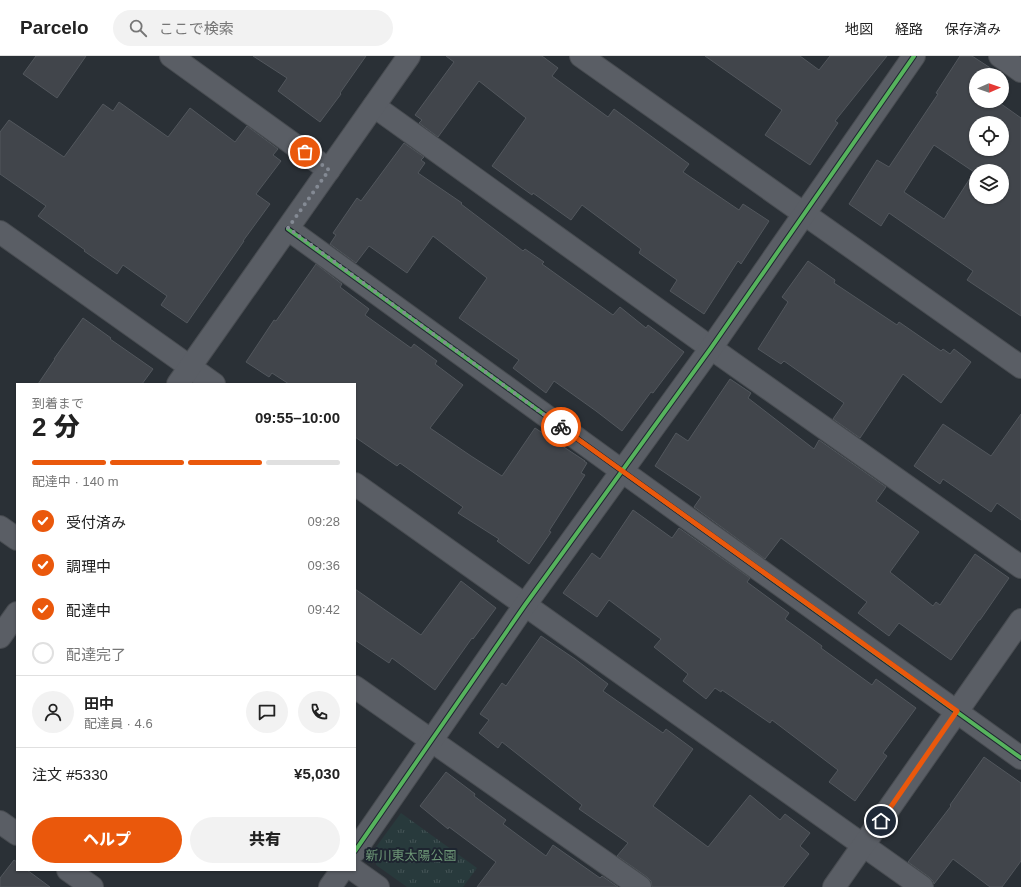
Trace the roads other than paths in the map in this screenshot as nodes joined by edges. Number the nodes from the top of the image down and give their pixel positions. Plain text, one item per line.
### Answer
1 (171, 56) edge
2 (409, 56) edge
3 (581, 56) edge
4 (914, 56) edge
5 (1000, 56) edge
6 (1021, 71) edge
7 (374, 106) junction
8 (329, 170) junction
9 (804, 213) junction
10 (288, 228) junction
11 (0, 232) edge
12 (711, 348) junction
13 (1021, 367) edge
14 (184, 376) edge
15 (210, 383) edge
16 (622, 471) junction
17 (356, 485) edge
18 (0, 528) edge
19 (16, 539) edge
20 (1021, 567) edge
21 (525, 605) junction
22 (1021, 620) edge
23 (356, 688) edge
24 (957, 711) junction
25 (431, 740) junction
26 (1021, 758) edge
27 (0, 822) edge
28 (16, 833) edge
29 (864, 845) junction
30 (356, 850) edge
31 (69, 871) edge
32 (341, 871) edge
33 (355, 871) edge
34 (92, 887) edge
35 (330, 887) edge
36 (378, 887) edge
37 (640, 887) edge
38 (834, 887) edge
39 (922, 887) edge

1 - 8 street
2 - 7 street
3 - 9 street
4 - 9 street
5 - 6 street
7 - 8 street
7 - 12 street
8 - 10 street
9 - 12 street
9 - 13 street
10 - 14 street
10 - 16 street
11 - 14 street
12 - 16 street
12 - 20 street
14 - 15 street
16 - 21 street
16 - 24 street
17 - 21 street
18 - 19 street
21 - 25 street
21 - 29 street
22 - 24 street
23 - 25 street
24 - 26 street
24 - 29 street
25 - 30 street
25 - 37 street
27 - 28 street
29 - 38 street
29 - 39 street
31 - 34 street
32 - 35 street
33 - 36 street

